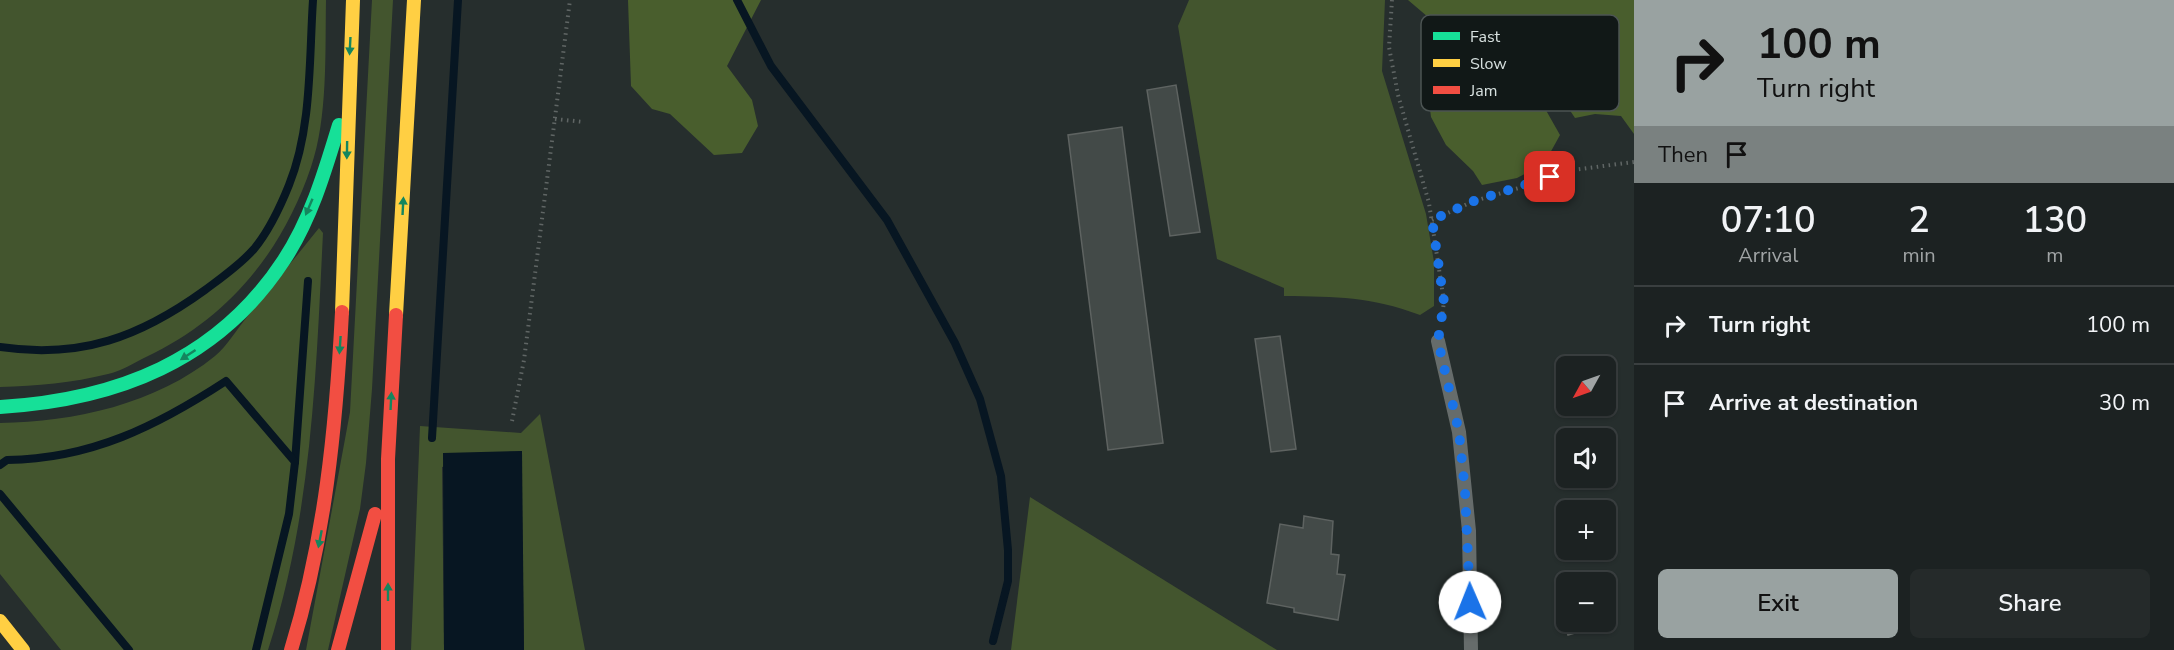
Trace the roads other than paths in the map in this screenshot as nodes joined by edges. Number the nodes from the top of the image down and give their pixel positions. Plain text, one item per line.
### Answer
1 (353, 0) edge
2 (414, 0) edge
3 (348, 92) junction
4 (1438, 341) road end
5 (0, 407) edge
6 (388, 459) junction
7 (0, 621) edge
8 (24, 650) edge
9 (291, 650) edge
10 (338, 650) edge
11 (388, 650) edge
12 (1471, 650) edge

1 -> 3 highway
6 -> 2 highway
3 -> 5 highway
3 -> 9 highway
4 - 12 lane
6 - 10 highway
11 -> 6 highway
7 - 8 highway

